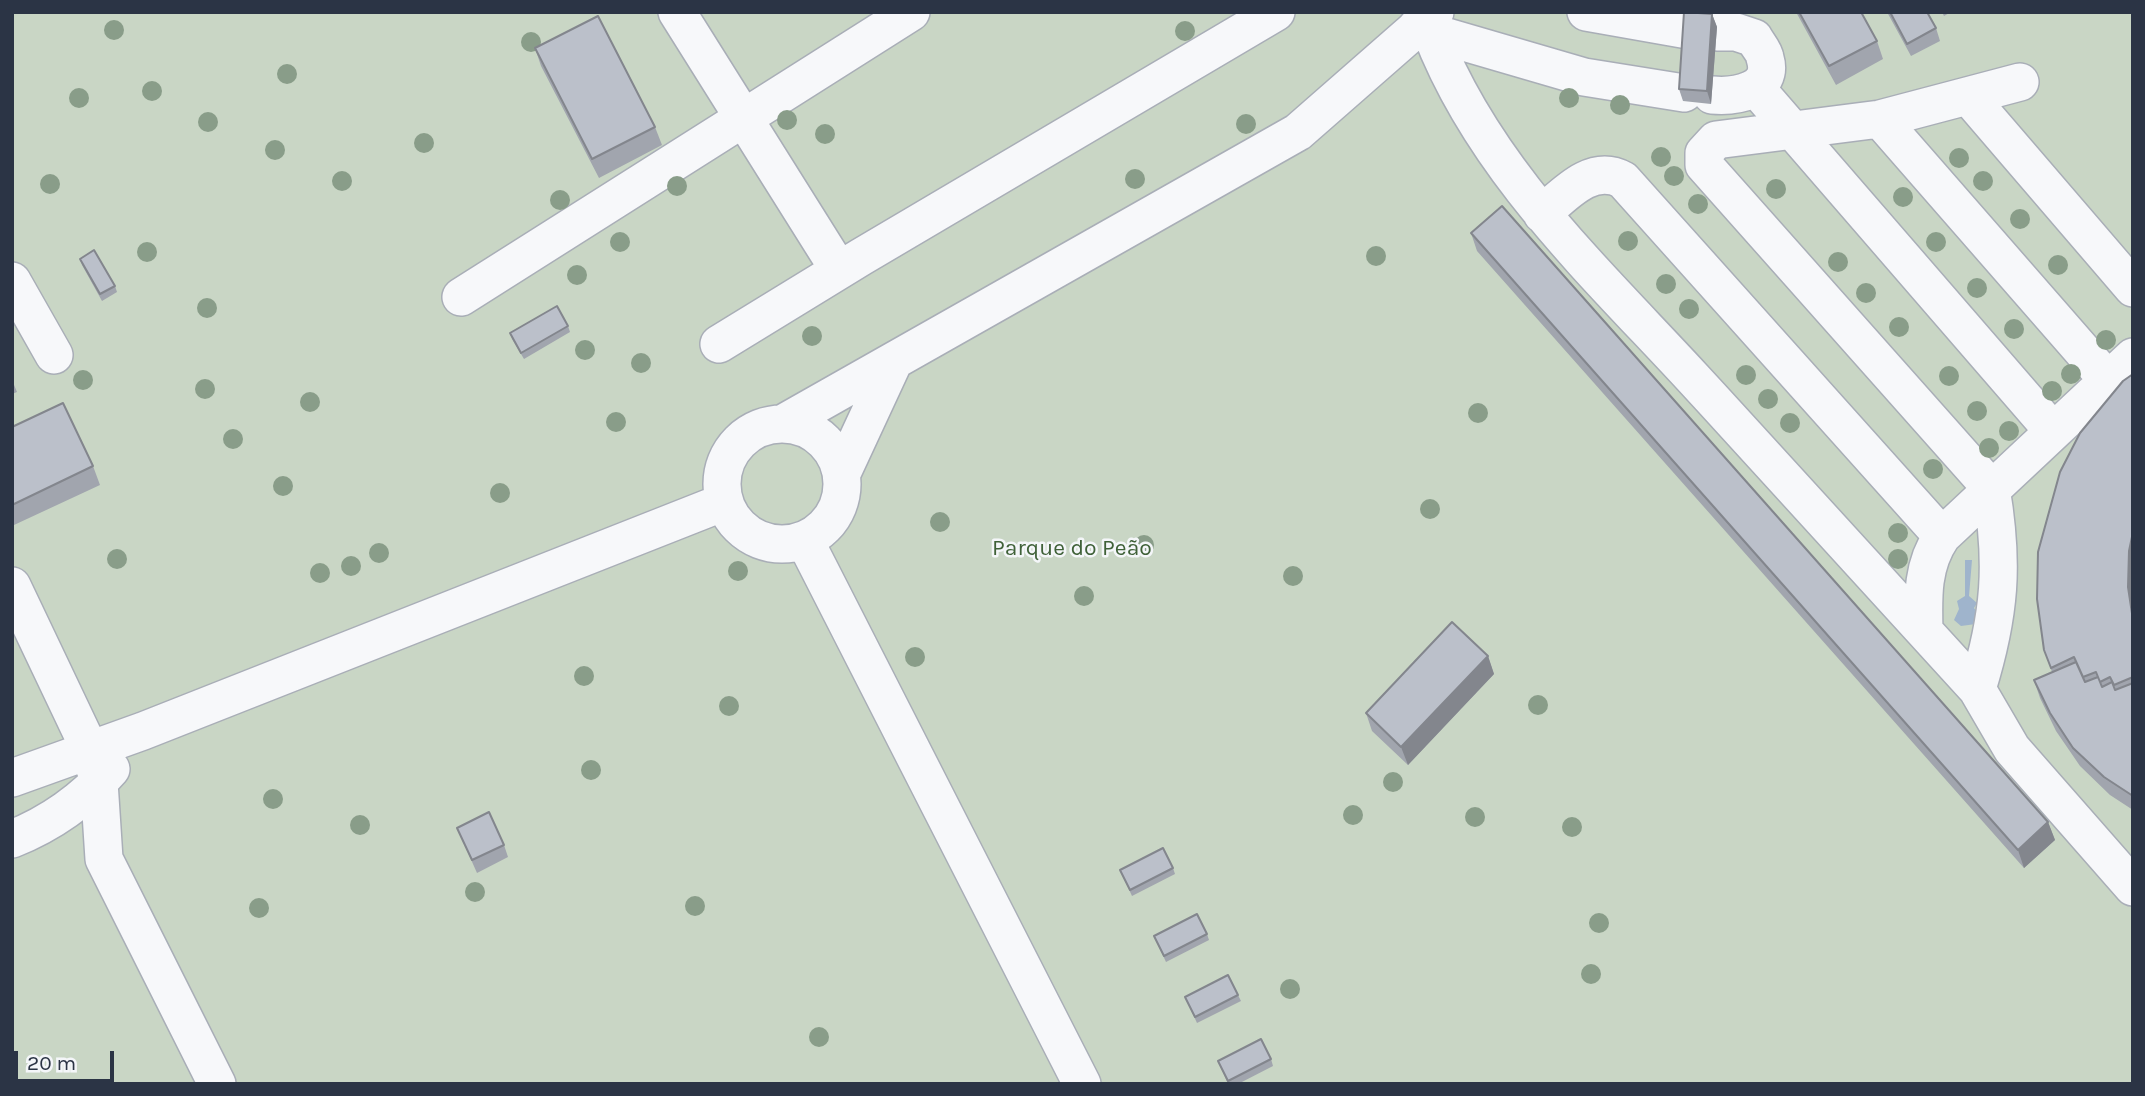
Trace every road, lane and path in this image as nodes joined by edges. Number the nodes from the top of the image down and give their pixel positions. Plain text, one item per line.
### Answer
1 (677, 12) edge
2 (911, 12) edge
3 (1276, 12) edge
4 (1586, 12) edge
5 (1427, 24) edge
6 (2020, 82) dead end
7 (1756, 88) junction
8 (1969, 97) junction
9 (744, 118) junction
10 (1880, 119) junction
11 (1793, 131) junction
12 (1542, 214) junction
13 (839, 270) junction
14 (12, 281) edge
15 (2133, 288) edge
16 (461, 297) dead end
17 (719, 344) dead end
18 (54, 355) dead end
19 (893, 363) junction
20 (2120, 368) edge
21 (782, 424) junction
22 (2053, 431) junction
23 (842, 473) junction
24 (1991, 488) junction
25 (724, 502) junction
26 (1942, 536) junction
27 (805, 541) junction
28 (12, 586) edge
29 (1924, 631) junction
30 (1978, 689) junction
31 (94, 765) junction
32 (15, 770) edge
33 (54, 819) junction
34 (12, 839) edge
35 (104, 859) junction
36 (2133, 887) edge
37 (217, 1084) edge
38 (1082, 1084) edge

1 - 9 street
2 - 9 street
3 - 13 street
4 - 7 street
5 - 7 street
5 - 12 street
5 - 19 street
6 - 8 street
7 - 11 street
8 - 10 street
8 - 15 street
9 - 13 street
9 - 16 street
10 - 11 street
10 - 20 street
11 - 22 street
11 - 24 street
12 - 26 street
12 - 29 street
13 - 17 street
14 - 18 street
19 - 21 street
19 - 23 street
20 - 22 street
21 - 23 street
21 - 25 street
22 - 24 street
23 - 27 street
24 - 26 street
24 - 30 street
25 - 27 street
25 - 31 street
26 - 29 street
27 - 38 street
28 - 31 street
29 - 30 street
30 - 36 street
31 - 32 street
31 - 33 street
31 - 35 street
32 - 33 street
33 - 34 street
33 - 35 street
35 - 37 street

